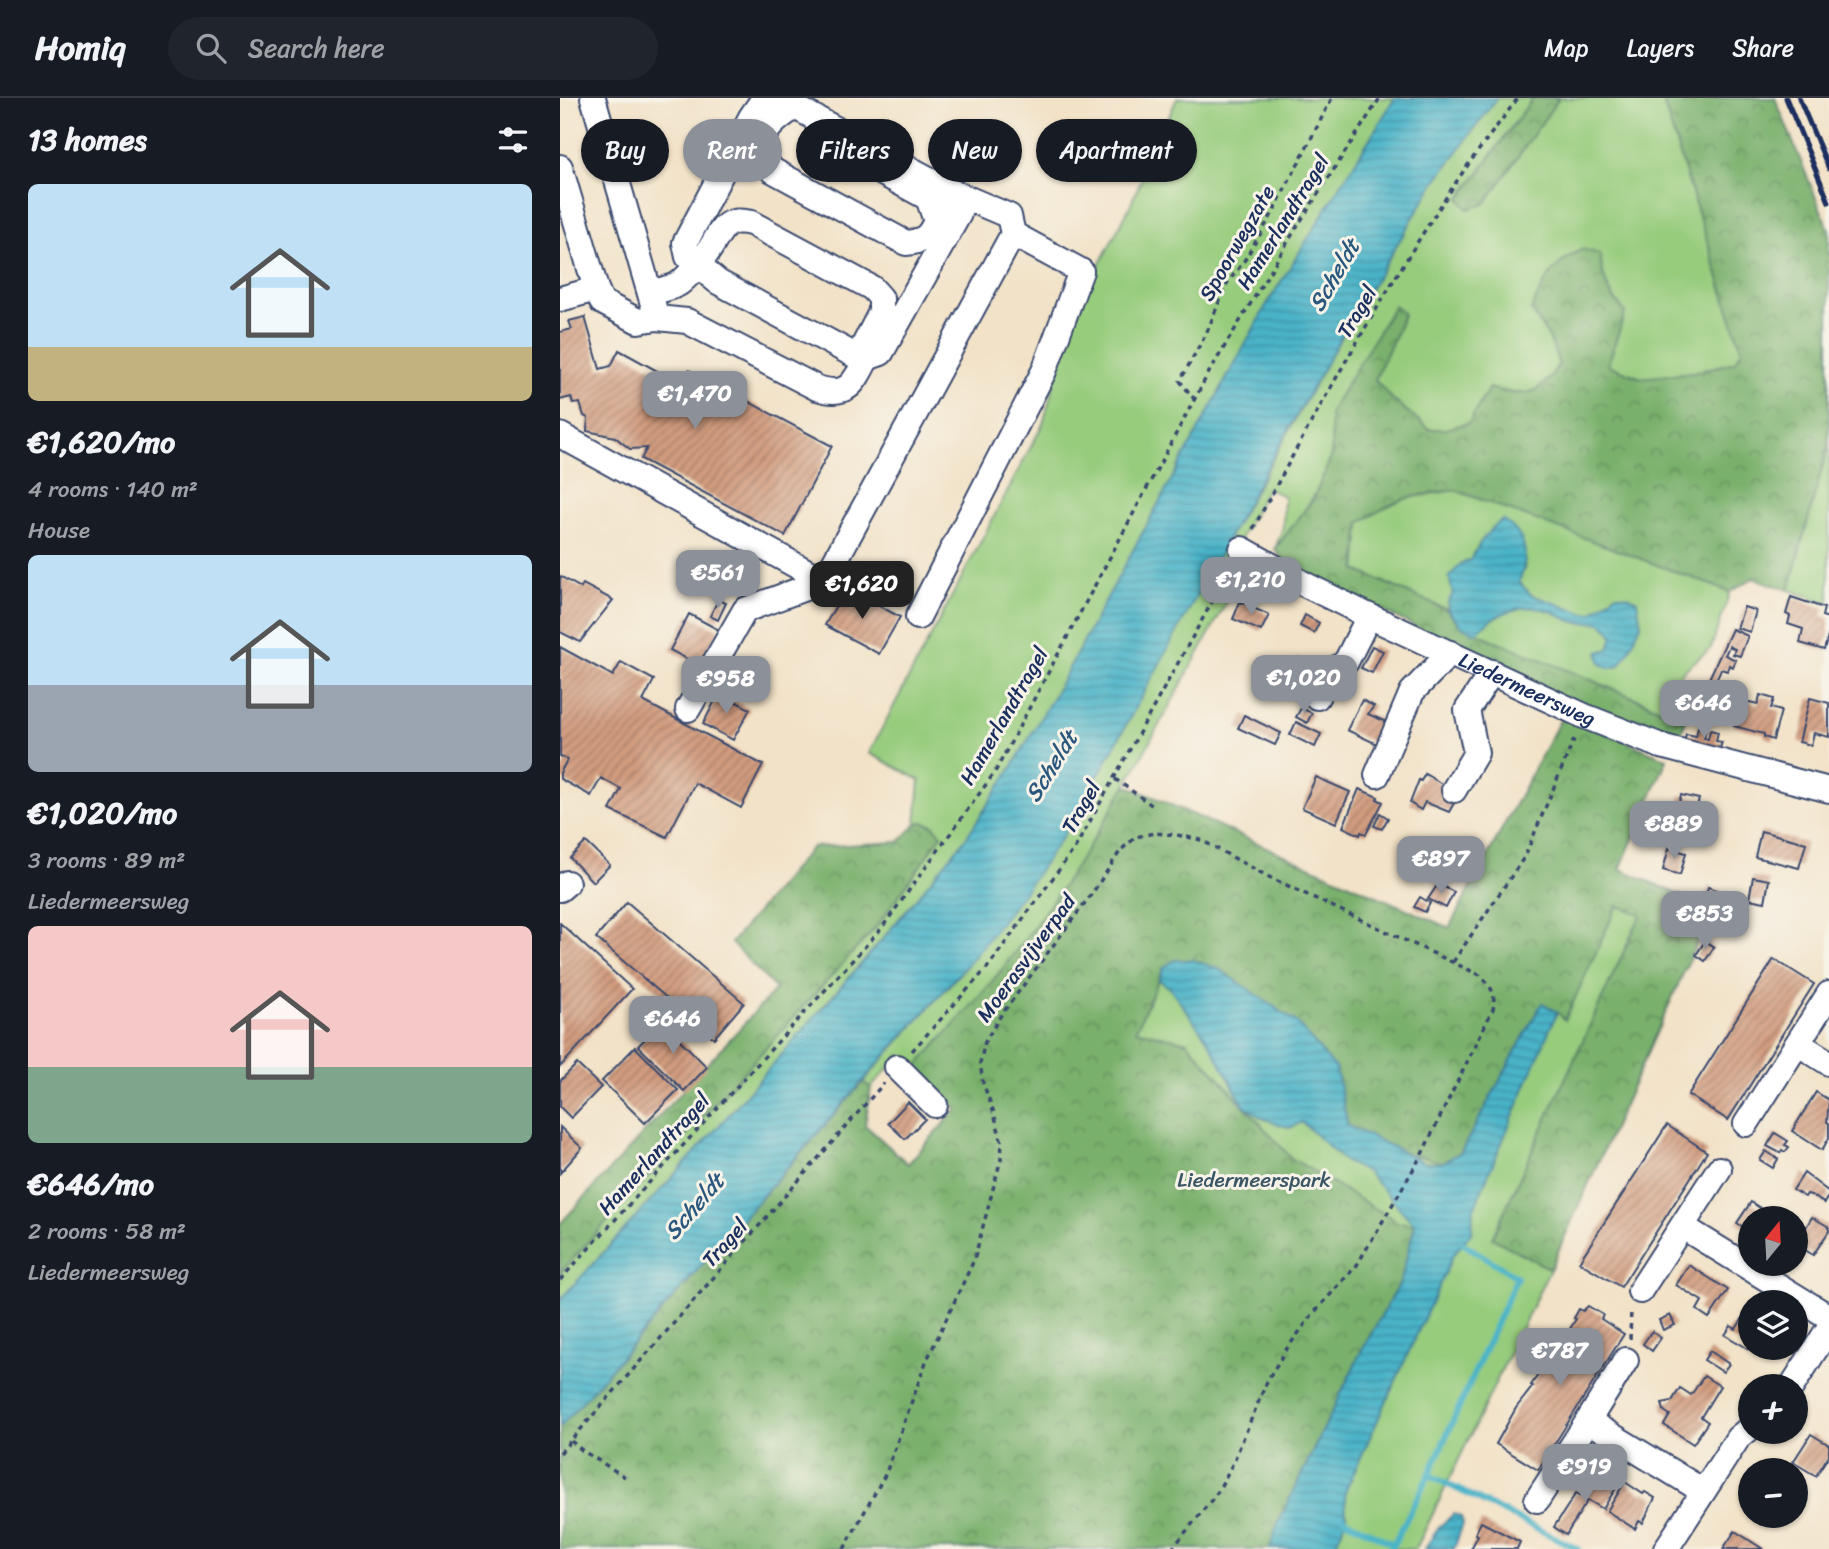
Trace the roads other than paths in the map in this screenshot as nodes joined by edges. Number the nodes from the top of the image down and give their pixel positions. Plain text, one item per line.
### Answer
1 (593, 98) edge
2 (803, 111) junction
3 (560, 167) edge
4 (945, 188) junction
5 (936, 221) junction
6 (1013, 234) junction
7 (697, 264) junction
8 (596, 289) junction
9 (656, 291) junction
10 (560, 299) edge
11 (665, 318) junction
12 (867, 358) junction
13 (560, 435) edge
14 (1242, 549) road end
15 (824, 581) junction
16 (1369, 616) junction
17 (918, 617) dead end
18 (1450, 653) junction
19 (1492, 672) junction
20 (1317, 697) dead end
21 (688, 709) dead end
22 (1377, 775) dead end
23 (1454, 790) dead end
24 (1829, 790) edge
25 (1829, 995) edge
26 (1799, 1044) junction
27 (1829, 1063) edge
28 (897, 1067) road end
29 (935, 1105) dead end
30 (1746, 1124) dead end
31 (1719, 1169) dead end
32 (1683, 1227) junction
33 (1640, 1291) road end
34 (1829, 1317) edge
35 (1829, 1328) edge
36 (1626, 1360) road end
37 (1800, 1374) edge
38 (1588, 1421) junction
39 (1738, 1438) edge
40 (1703, 1491) junction
41 (1537, 1500) dead end
42 (1666, 1549) edge

1 - 9 street
2 - 4 street
2 - 5 street
2 - 5 street
2 - 7 street
3 - 8 street
4 - 5 street
4 - 6 street
4 - 12 street
6 - 15 street
6 - 17 street
7 - 9 street
7 - 12 street
7 - 12 street
8 - 10 street
8 - 11 street
9 - 11 street
11 - 12 street
13 - 15 street
14 - 16 street, Liedermeersweg
15 - 21 street
16 - 18 street, Liedermeersweg
16 - 20 street
18 - 19 street, Liedermeersweg
18 - 22 street
19 - 23 street
19 - 24 street, Liedermeersweg
25 - 26 street
26 - 27 street
26 - 30 street
28 - 29 street
31 - 32 street
32 - 33 street
32 - 34 street
35 - 37 street
36 - 38 street
38 - 40 street
38 - 41 street
39 - 40 street
40 - 42 street

